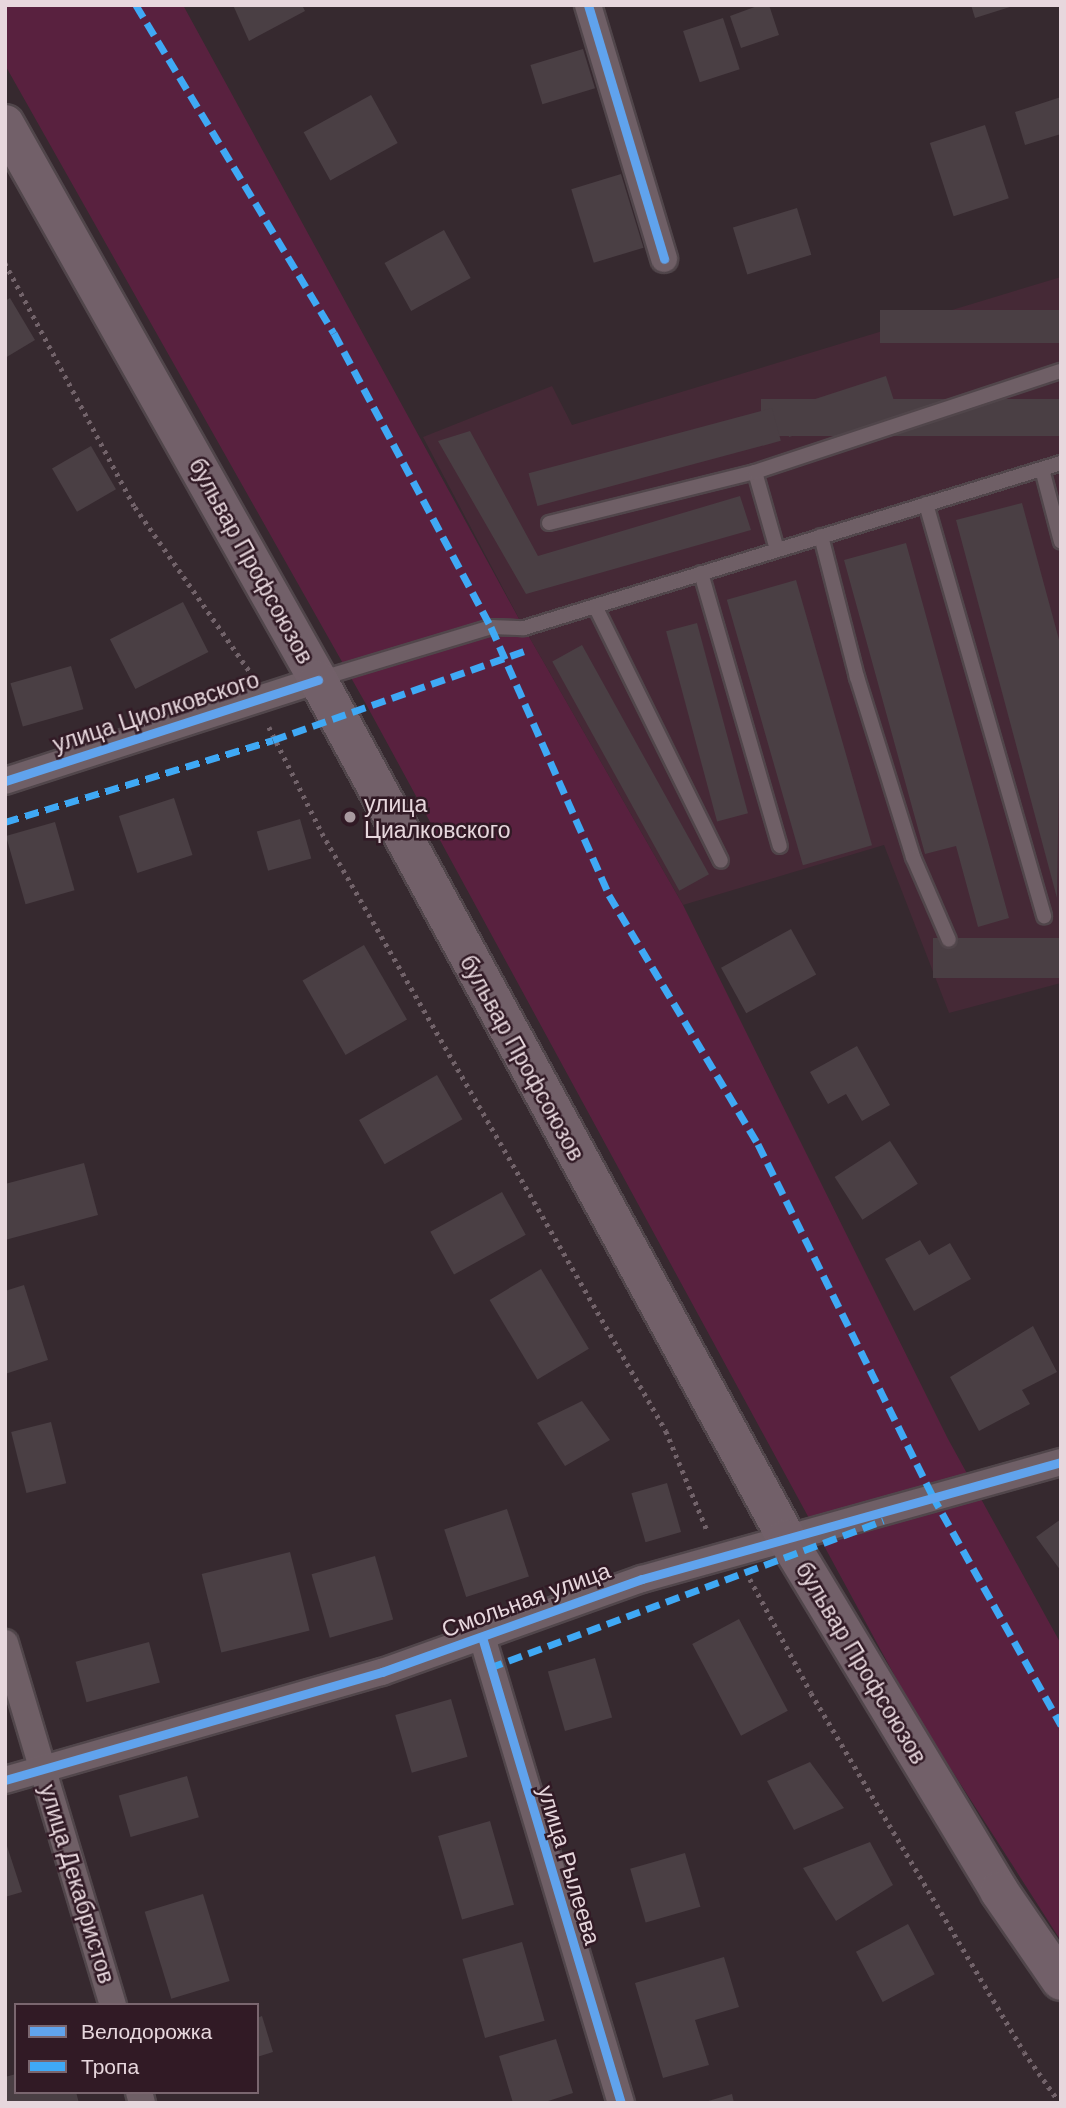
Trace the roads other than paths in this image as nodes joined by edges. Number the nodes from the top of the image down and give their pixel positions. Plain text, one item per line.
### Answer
1 (588, 5) edge
2 (5, 124) edge
3 (664, 259) dead end
4 (1061, 371) edge
5 (1061, 463) edge
6 (1042, 469) junction
7 (755, 472) junction
8 (926, 504) junction
9 (549, 523) dead end
10 (821, 536) junction
11 (1061, 542) edge
12 (777, 550) junction
13 (701, 573) junction
14 (596, 606) junction
15 (318, 680) junction
16 (5, 780) edge
17 (780, 846) dead end
18 (721, 861) dead end
19 (1044, 916) dead end
20 (949, 940) dead end
21 (1061, 1462) edge
22 (787, 1539) junction
23 (482, 1637) junction
24 (5, 1643) edge
25 (43, 1769) junction
26 (5, 1780) edge
27 (1061, 1981) edge
28 (112, 2003) edge
29 (621, 2103) edge

1 - 3 street
2 - 15 main road, бульвар Профсоюзов
4 - 7 lane
5 - 6 lane
6 - 8 lane
6 - 11 lane
7 - 9 lane
7 - 12 lane
8 - 10 lane
8 - 19 lane
10 - 12 lane
10 - 20 lane
12 - 13 lane
13 - 14 lane
13 - 17 lane
14 - 15 lane
14 - 18 lane
15 - 16 street, улица Циолковского
15 - 22 main road, бульвар Профсоюзов
21 - 22 street, Смольная улица
22 - 23 street, Смольная улица
22 - 27 main road, бульвар Профсоюзов
23 - 25 street, Смольная улица
23 - 29 street, улица Рылеева
24 - 25 street, улица Декабристов
25 - 26 street, Смольная улица
25 - 28 street, улица Декабристов

